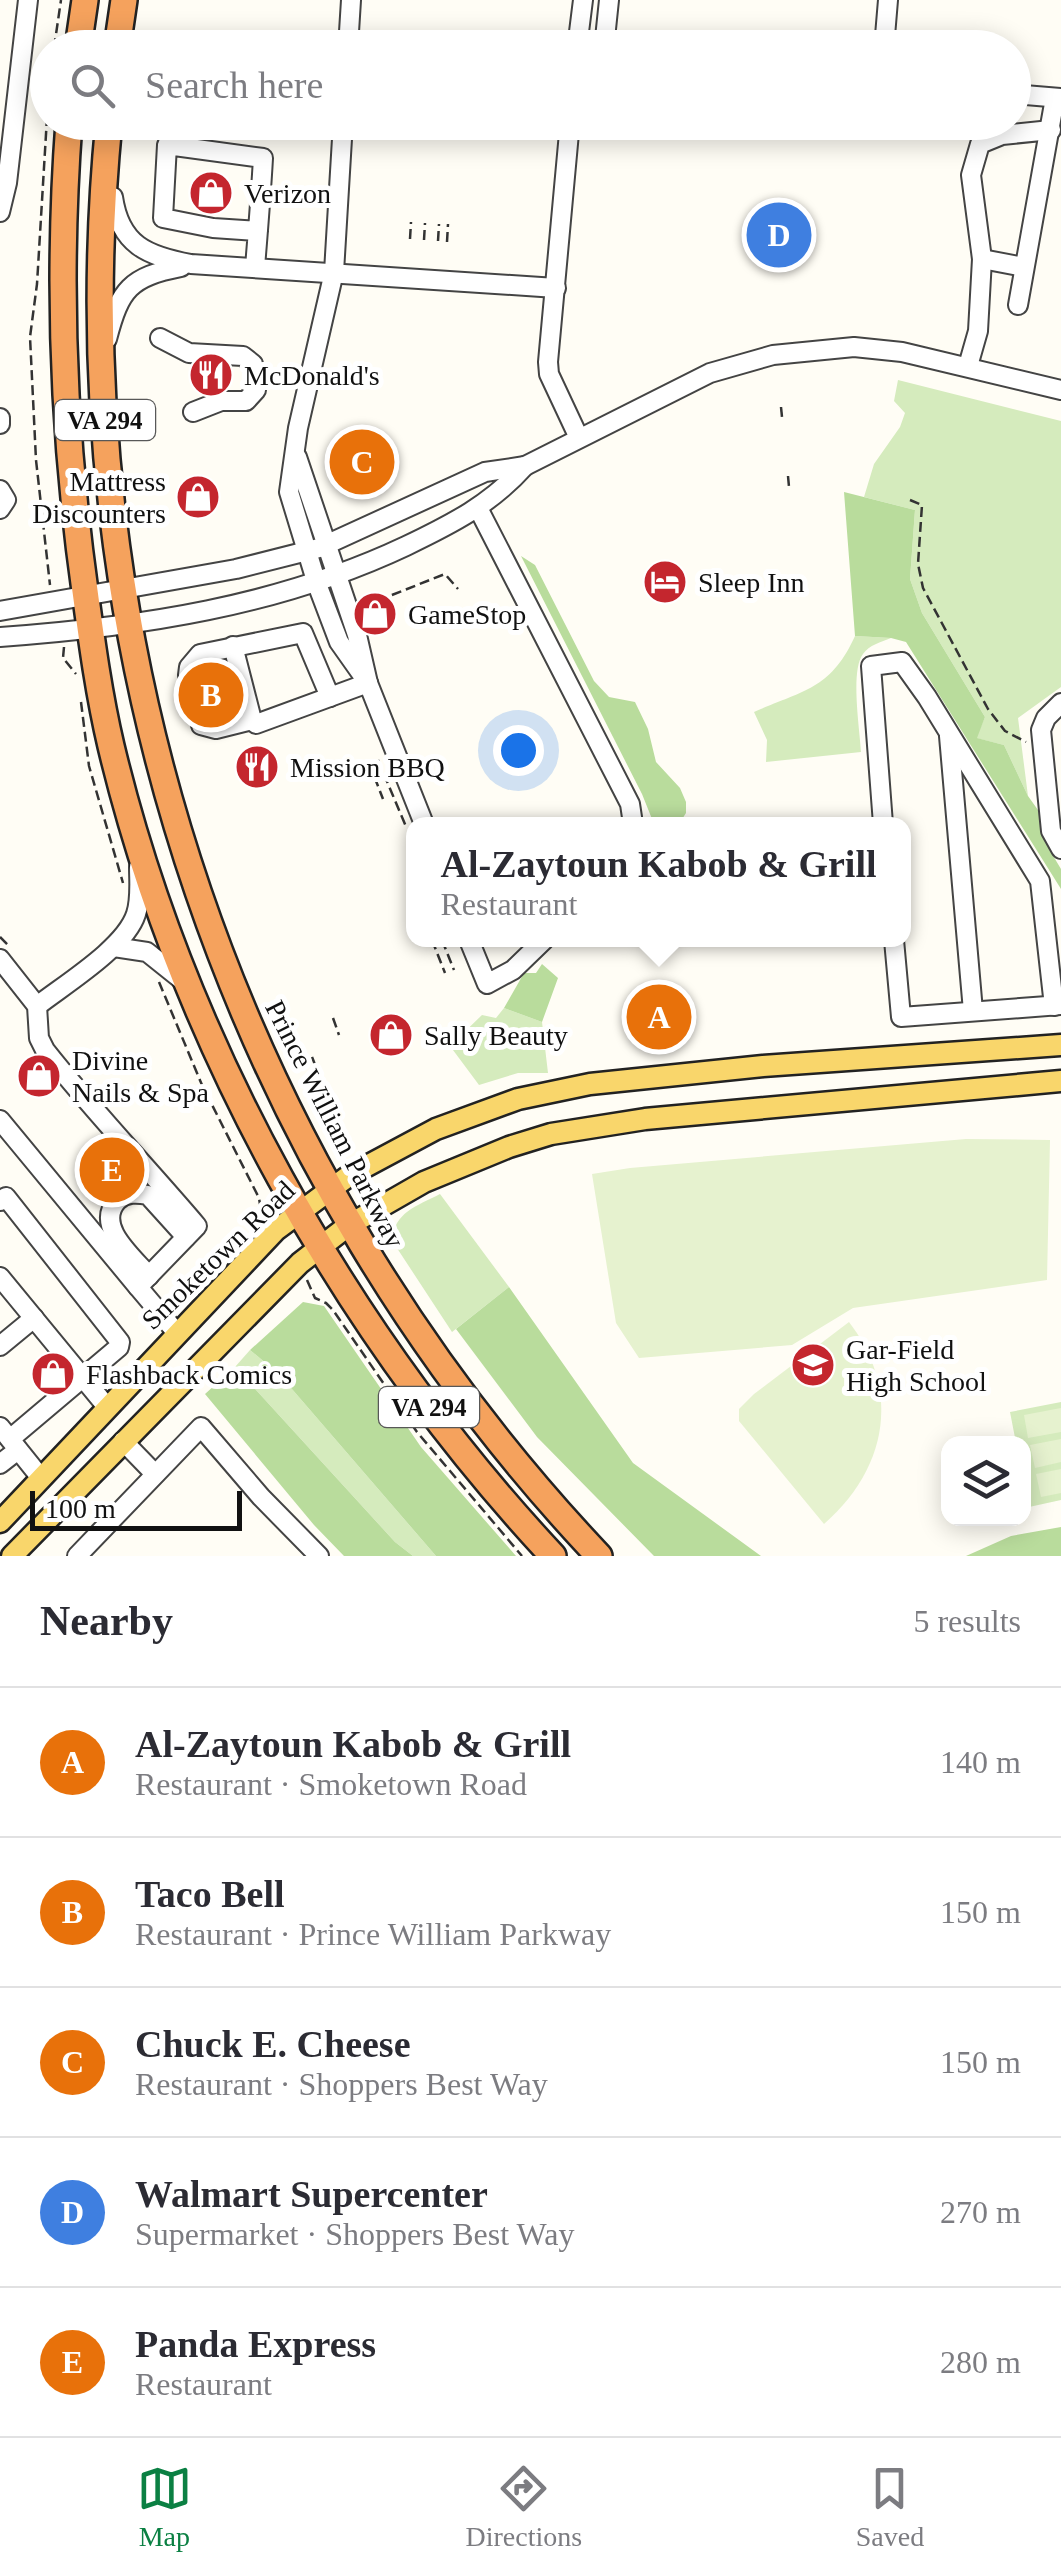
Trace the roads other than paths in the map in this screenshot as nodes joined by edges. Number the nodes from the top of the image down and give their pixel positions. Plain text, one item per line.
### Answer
1 (28, 0) edge
2 (85, 0) edge
3 (124, 0) edge
4 (351, 0) edge
5 (582, 0) edge
6 (609, 0) edge
7 (888, 0) edge
8 (81, 30) edge
9 (120, 30) edge
10 (349, 30) edge
11 (578, 30) edge
12 (606, 30) edge
13 (886, 30) edge
14 (1031, 96) edge
15 (1058, 98) edge
16 (1051, 130) junction
17 (1031, 132) edge
18 (69, 140) edge
19 (108, 140) edge
20 (110, 140) edge
21 (342, 140) edge
22 (568, 140) edge
23 (990, 140) edge
24 (5, 151) edge
25 (3, 179) edge
26 (0, 212) edge
27 (258, 231) junction
28 (982, 259) junction
29 (191, 264) junction
30 (255, 267) junction
31 (1024, 267) junction
32 (334, 272) junction
33 (556, 288) junction
34 (1018, 305) dead end
35 (160, 338) dead end
36 (101, 363) junction
37 (968, 366) junction
38 (1061, 390) edge
39 (193, 412) dead end
40 (579, 438) junction
41 (525, 466) junction
42 (0, 490) edge
43 (478, 508) junction
44 (0, 509) edge
45 (316, 548) junction
46 (336, 577) junction
47 (316, 584) junction
48 (122, 591) junction
49 (86, 597) junction
50 (0, 610) edge
51 (129, 623) junction
52 (90, 628) junction
53 (0, 636) edge
54 (233, 646) junction
55 (368, 683) junction
56 (330, 697) junction
57 (1061, 703) edge
58 (252, 720) junction
59 (949, 735) junction
60 (412, 817) edge
61 (633, 817) edge
62 (881, 817) edge
63 (139, 848) junction
64 (1061, 849) edge
65 (472, 947) edge
66 (537, 947) edge
67 (895, 947) edge
68 (114, 948) junction
69 (1055, 955) edge
70 (0, 959) edge
71 (190, 988) junction
72 (37, 1006) junction
73 (1057, 1006) edge
74 (973, 1011) junction
75 (1061, 1044) edge
76 (1061, 1081) edge
77 (0, 1120) edge
78 (330, 1189) junction
79 (0, 1201) edge
80 (300, 1210) junction
81 (349, 1225) junction
82 (186, 1237) junction
83 (321, 1245) junction
84 (0, 1277) edge
85 (144, 1281) junction
86 (34, 1318) junction
87 (176, 1332) junction
88 (0, 1346) edge
89 (83, 1378) junction
90 (107, 1406) junction
91 (9, 1439) edge
92 (123, 1440) junction
93 (0, 1464) edge
94 (155, 1474) junction
95 (41, 1478) junction
96 (0, 1522) edge
97 (28, 1546) edge
98 (12, 1556) edge
99 (77, 1556) edge
100 (319, 1556) edge
101 (553, 1556) edge
102 (599, 1556) edge

1 - 24 street
2 - 8 highway
3 - 9 highway
4 - 10 street
5 - 11 street
6 - 12 street
7 - 13 street
14 - 15 street
15 - 16 street
16 - 17 street
16 - 31 street
18 - 49 highway, VA 294
19 - 36 highway, Prince William Parkway / VA 294
20 - 29 street
21 - 32 street
22 - 33 street
23 - 28 street
24 - 25 street
25 - 26 street
27 - 27 street
27 - 30 street
28 - 31 street
28 - 37 street
29 - 30 street
29 - 36 street
30 - 32 street
31 - 34 street
32 - 33 street
32 - 45 street
33 - 40 street
35 - 39 street
36 - 48 highway, Prince William Parkway / VA 294
37 - 38 street
37 - 40 street
40 - 41 street
41 - 43 street
41 - 45 street
42 - 44 street
43 - 46 street
43 - 61 street
45 - 46 street
45 - 47 street
45 - 48 street
46 - 47 street
46 - 55 street
47 - 51 street
47 - 55 street
48 - 49 street
48 - 51 highway, Prince William Parkway / VA 294
49 - 50 street
49 - 52 highway, VA 294
51 - 52 street
51 - 78 highway, Prince William Parkway / VA 294
52 - 53 street
52 - 63 highway, VA 294
54 - 56 street
54 - 58 street
54 - 58 street
55 - 56 street
55 - 60 street
56 - 58 street
57 - 64 street
59 - 62 street
59 - 69 street
59 - 74 street
63 - 68 street
63 - 71 highway, VA 294
65 - 66 street
67 - 74 street
68 - 71 street
68 - 72 street
69 - 73 street
70 - 72 street
71 - 80 highway, VA 294
72 - 82 street
73 - 74 street
75 - 78 main road, Smoketown Road
76 - 81 main road
77 - 85 street
78 - 80 main road, Smoketown Road
78 - 81 highway, Prince William Parkway / VA 294
79 - 89 street
80 - 83 highway, VA 294
80 - 87 main road, Smoketown Road
81 - 83 main road
81 - 102 highway, Prince William Parkway / VA 294
82 - 85 street
82 - 85 street
83 - 92 main road
83 - 101 highway, VA 294
84 - 86 street
85 - 87 street
86 - 88 street
86 - 89 street
87 - 90 main road, Smoketown Road
89 - 90 street
89 - 91 street
90 - 95 main road, Smoketown Road
91 - 93 street
91 - 95 street
92 - 94 street
92 - 97 main road
94 - 99 street
94 - 100 street
95 - 96 main road, Smoketown Road
97 - 98 main road

